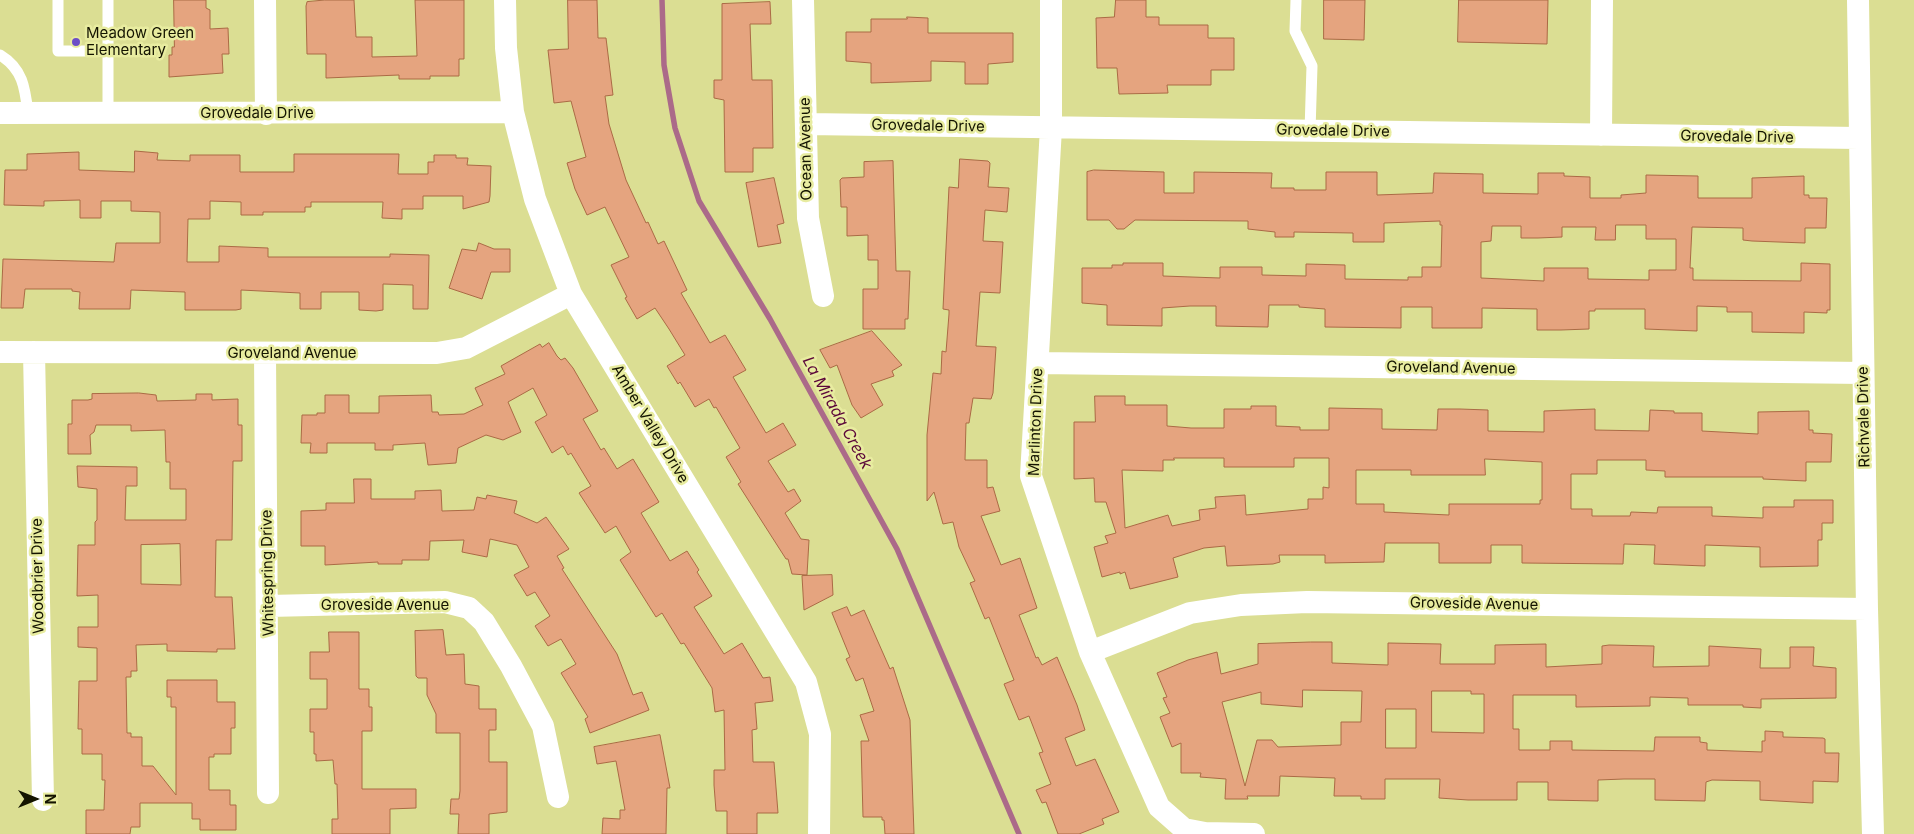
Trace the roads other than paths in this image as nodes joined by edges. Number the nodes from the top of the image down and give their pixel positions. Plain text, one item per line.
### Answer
1 (58, 0) edge
2 (108, 0) edge
3 (265, 0) edge
4 (505, 0) edge
5 (803, 0) edge
6 (1051, 0) edge
7 (1296, 0) edge
8 (1602, 0) edge
9 (1858, 0) edge
10 (108, 50) junction
11 (0, 55) edge
12 (513, 112) junction
13 (0, 113) edge
14 (28, 113) junction
15 (108, 113) junction
16 (266, 114) junction
17 (806, 124) junction
18 (1051, 128) junction
19 (1310, 131) junction
20 (1601, 135) junction
21 (1860, 138) junction
22 (571, 294) junction
23 (823, 296) dead end
24 (0, 352) edge
25 (34, 352) junction
26 (264, 353) junction
27 (1038, 363) junction
28 (1863, 374) junction
29 (268, 606) junction
30 (1867, 609) junction
31 (1090, 652) junction
32 (268, 793) dead end
33 (558, 797) dead end
34 (43, 800) dead end
35 (819, 834) edge
36 (1254, 834) edge
37 (1872, 834) edge

1 - 10 lane
2 - 10 lane
3 - 16 street
4 - 12 street, Amber Valley Drive
5 - 17 street, Ocean Avenue
6 - 18 street, Marlinton Drive
7 - 19 lane
8 - 20 street
9 - 21 street, Richvale Drive
10 - 15 lane
11 - 14 lane
12 - 16 street, Grovedale Drive
12 - 22 street, Amber Valley Drive
13 - 14 street, Grovedale Drive
14 - 15 street, Grovedale Drive
15 - 16 street, Grovedale Drive
17 - 18 street, Grovedale Drive
17 - 23 street, Ocean Avenue
18 - 19 street, Grovedale Drive
18 - 27 street, Marlinton Drive
19 - 20 street, Grovedale Drive
20 - 21 street, Grovedale Drive
21 - 28 street, Richvale Drive
22 - 26 street, Groveland Avenue
22 - 35 street, Amber Valley Drive
24 - 25 street, Groveland Avenue
25 - 26 street, Groveland Avenue
25 - 34 street, Woodbrier Drive
26 - 29 street, Whitespring Drive
27 - 28 street, Groveland Avenue
27 - 31 street, Marlinton Drive
28 - 30 street, Richvale Drive
29 - 32 street, Whitespring Drive
29 - 33 street, Groveside Avenue
30 - 31 street, Groveside Avenue
30 - 37 street, Richvale Drive
31 - 36 street, Marlinton Drive

